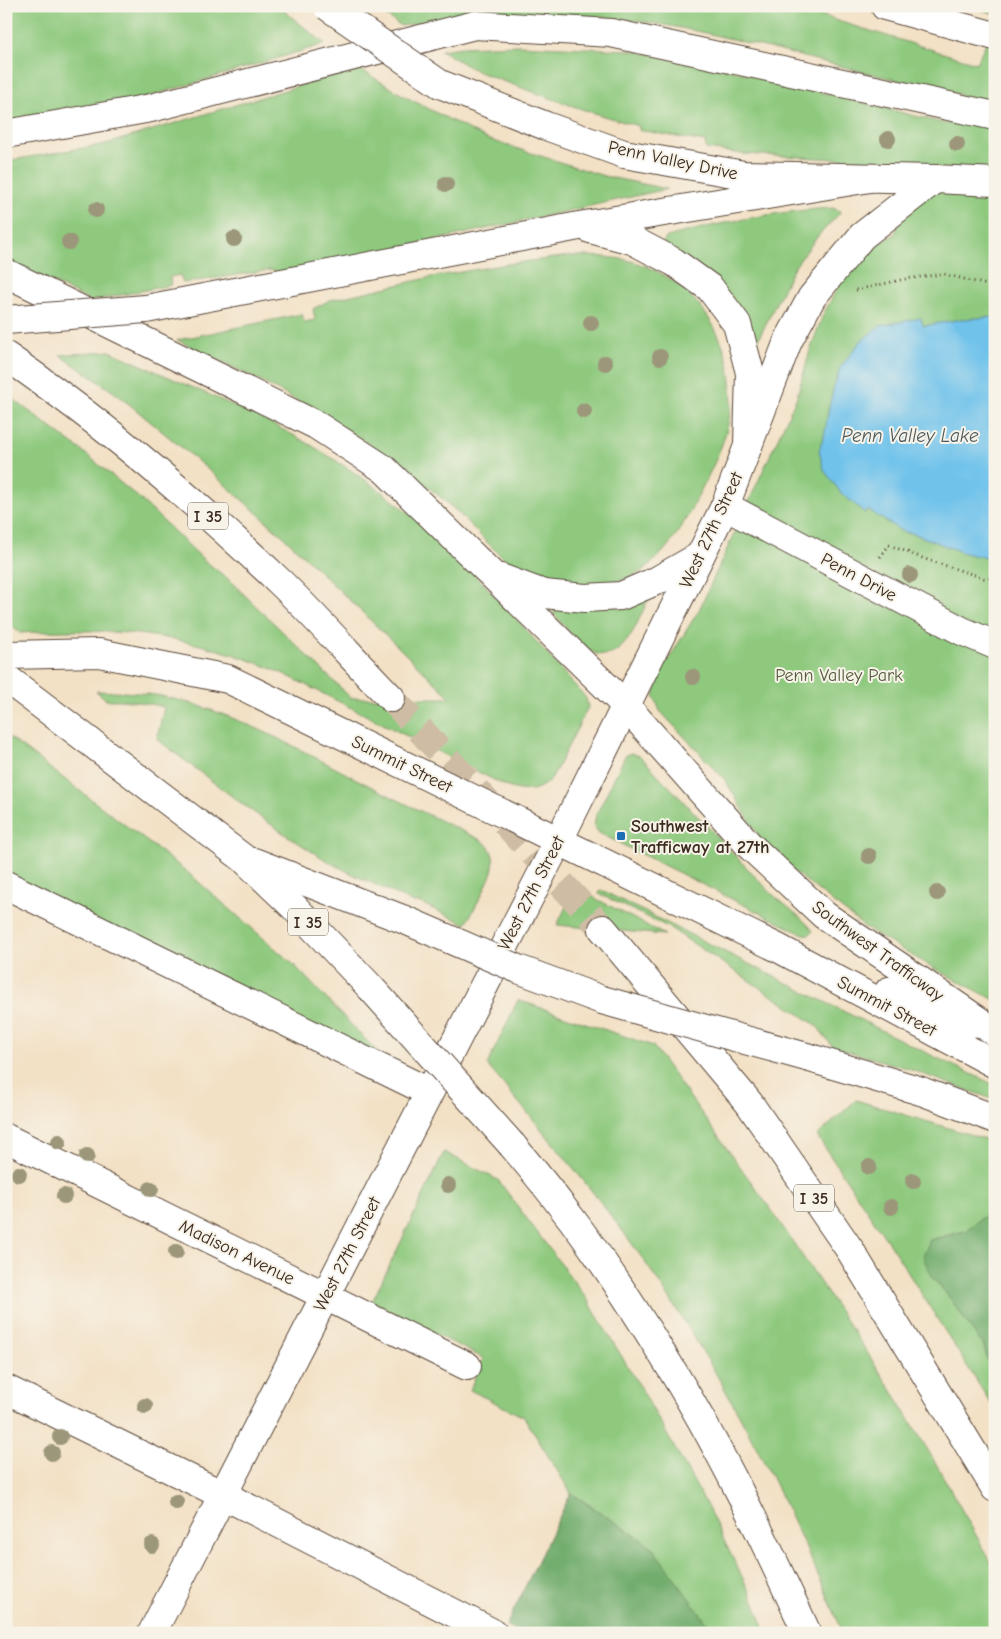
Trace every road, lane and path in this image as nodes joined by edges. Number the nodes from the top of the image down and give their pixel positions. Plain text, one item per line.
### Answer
1 (327, 6) edge
2 (885, 6) edge
3 (995, 36) edge
4 (995, 116) edge
5 (6, 134) edge
6 (870, 178) junction
7 (935, 179) junction
8 (995, 182) edge
9 (579, 226) junction
10 (6, 273) edge
11 (995, 287) edge
12 (852, 292) dead end
13 (6, 320) edge
14 (6, 356) edge
15 (748, 445) junction
16 (725, 506) junction
17 (700, 556) junction
18 (877, 561) dead end
19 (493, 575) junction
20 (995, 578) edge
21 (995, 645) edge
22 (6, 655) edge
23 (6, 678) edge
24 (391, 698) tunnel mouth
25 (626, 706) junction
26 (558, 840) junction
27 (243, 858) junction
28 (6, 885) edge
29 (603, 929) tunnel mouth
30 (778, 948) junction
31 (991, 1030) edge
32 (995, 1064) edge
33 (429, 1092) junction
34 (995, 1119) edge
35 (6, 1138) edge
36 (326, 1296) junction
37 (466, 1366) dead end
38 (6, 1389) edge
39 (995, 1488) edge
40 (223, 1495) junction
41 (152, 1633) edge
42 (493, 1633) edge
43 (807, 1633) edge

1 - 6 main road, Penn Valley Drive, bridge
2 - 3 main road
4 - 5 main road
6 - 7 main road, Penn Valley Drive
6 - 9 main road
7 - 8 main road, Penn Valley Drive
7 - 15 main road, West 27th Street
9 - 13 main road, bridge
9 - 15 main road
10 - 19 main road, Southwest Trafficway
11 - 12 path
14 - 24 main road, I 35
15 - 16 main road, West 27th Street
16 - 17 main road, West 27th Street
16 - 21 main road, Penn Drive
17 - 19 main road
17 - 25 main road, West 27th Street
18 - 20 path
19 - 25 main road, Southwest Trafficway
22 - 26 main road, Summit Street
23 - 27 main road, I 35
25 - 26 main road, West 27th Street
25 - 31 main road, Southwest Trafficway
26 - 30 main road, Summit Street
26 - 33 main road, West 27th Street
27 - 34 main road, bridge
27 - 43 main road, I 35, bridge
28 - 33 main road
29 - 39 main road, I 35
30 - 31 main road, Summit Street
30 - 32 main road, Summit Street
33 - 36 main road, West 27th Street
35 - 36 main road, Madison Avenue
36 - 37 main road, Madison Avenue
36 - 40 main road, West 27th Street
38 - 40 main road
40 - 41 main road, West 27th Street
40 - 42 main road

